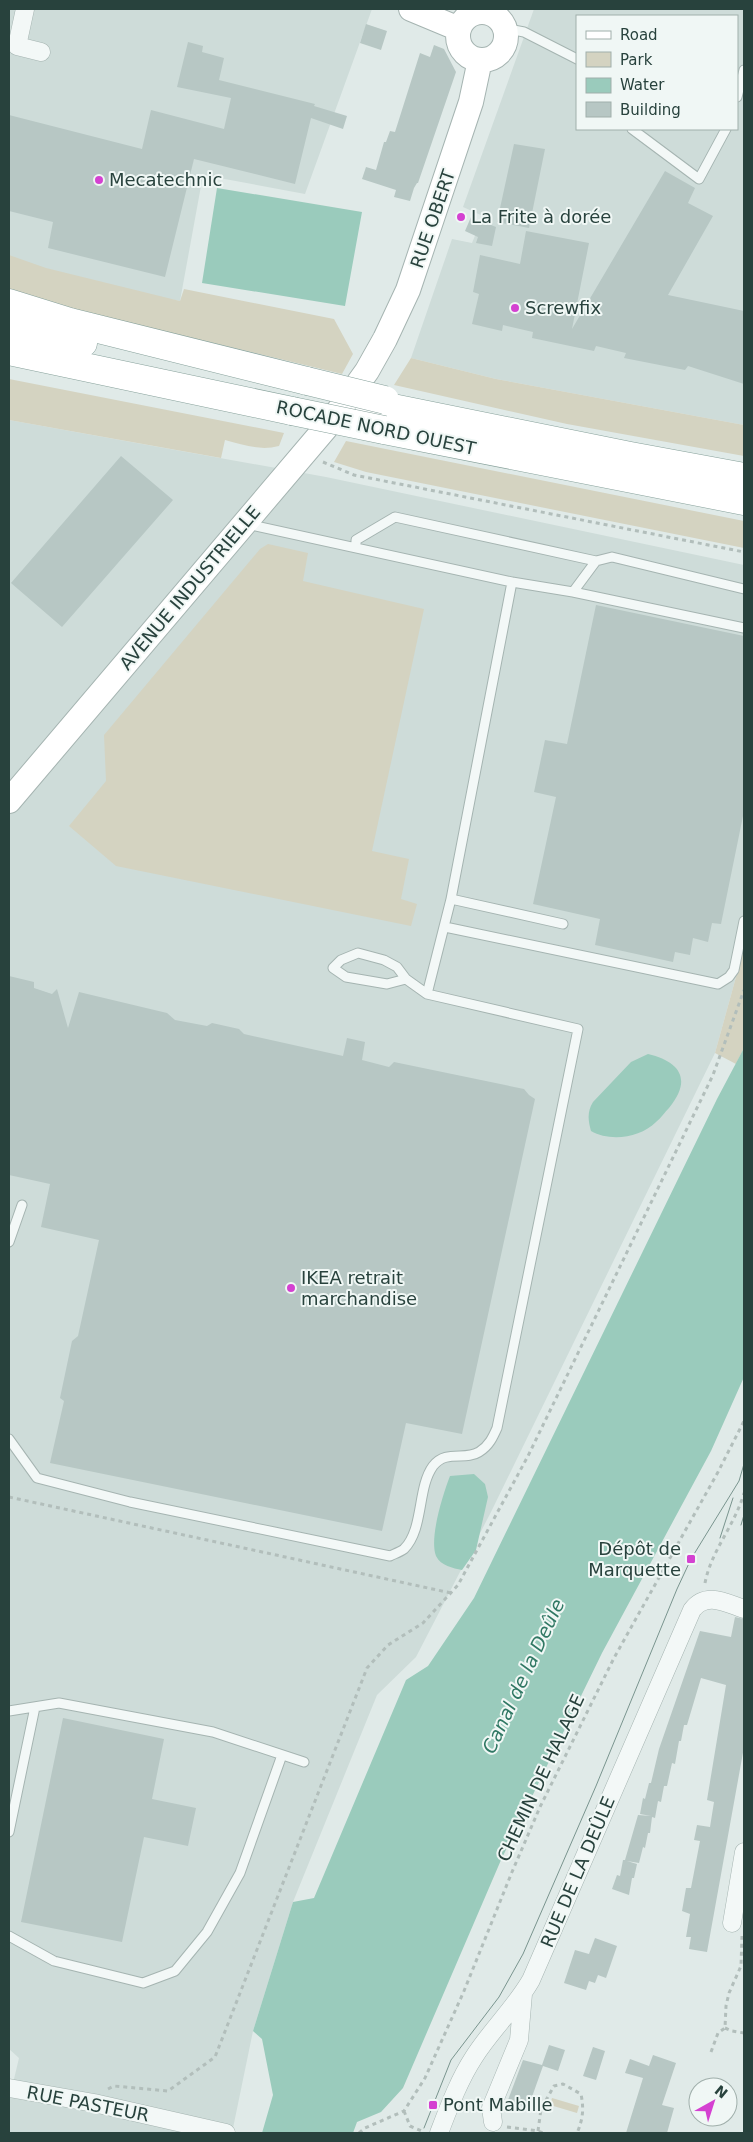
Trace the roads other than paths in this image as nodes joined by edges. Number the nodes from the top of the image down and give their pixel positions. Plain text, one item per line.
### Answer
1 (25, 9) edge
2 (411, 9) edge
3 (499, 18) edge
4 (459, 29) junction
5 (41, 52) dead end
6 (480, 60) junction
7 (576, 60) edge
8 (744, 70) edge
9 (738, 93) edge
10 (633, 130) edge
11 (725, 130) edge
12 (9, 303) edge
13 (9, 328) edge
14 (9, 351) edge
15 (367, 371) joint
16 (302, 394) junction
17 (386, 412) junction
18 (744, 477) edge
19 (744, 501) edge
20 (245, 523) junction
21 (356, 547) junction
22 (596, 561) junction
23 (512, 582) junction
24 (744, 589) edge
25 (573, 592) junction
26 (744, 628) edge
27 (9, 801) edge
28 (451, 899) junction
29 (744, 921) edge
30 (563, 924) dead end
31 (445, 928) junction
32 (406, 979) junction
33 (426, 994) junction
34 (22, 1205) dead end
35 (9, 1242) edge
36 (9, 1439) edge
37 (744, 1609) edge
38 (35, 1707) junction
39 (9, 1711) edge
40 (282, 1755) junction
41 (304, 1762) dead end
42 (9, 1832) edge
43 (744, 1855) edge
44 (738, 1927) edge
45 (9, 1936) edge
46 (523, 1994) junction
47 (9, 2088) edge
48 (493, 2122) road end
49 (226, 2133) edge
50 (439, 2133) edge

1 - 5 street
2 - 4 street
3 - 4 street
3 - 6 street
3 - 7 lane
4 - 6 street
6 - 15 street, RUE OBERT
8 - 9 lane
10 - 11 lane
12 - 16 highway
13 - 16 highway, ROCADE NORD OUEST
14 - 16 highway, ROCADE NORD OUEST
15 - 20 street, AVENUE INDUSTRIELLE
16 - 17 highway, ROCADE NORD OUEST, bridge
17 - 18 highway, ROCADE NORD OUEST
17 - 19 highway, ROCADE NORD OUEST
20 - 21 lane
20 - 27 street, AVENUE INDUSTRIELLE
21 - 22 lane
21 - 23 lane
22 - 24 lane
22 - 25 lane
23 - 25 lane
23 - 28 lane
25 - 26 lane
28 - 30 lane
28 - 31 lane
29 - 31 lane
31 - 33 lane
32 - 32 lane
32 - 33 lane
33 - 36 lane
34 - 35 lane
37 - 46 street, RUE DE LA DEÛLE
38 - 39 lane
38 - 40 lane
38 - 42 lane
40 - 41 lane
40 - 45 lane
43 - 44 street
46 - 48 street
46 - 50 street, RUE DE LA DEÛLE
47 - 49 street, RUE PASTEUR

